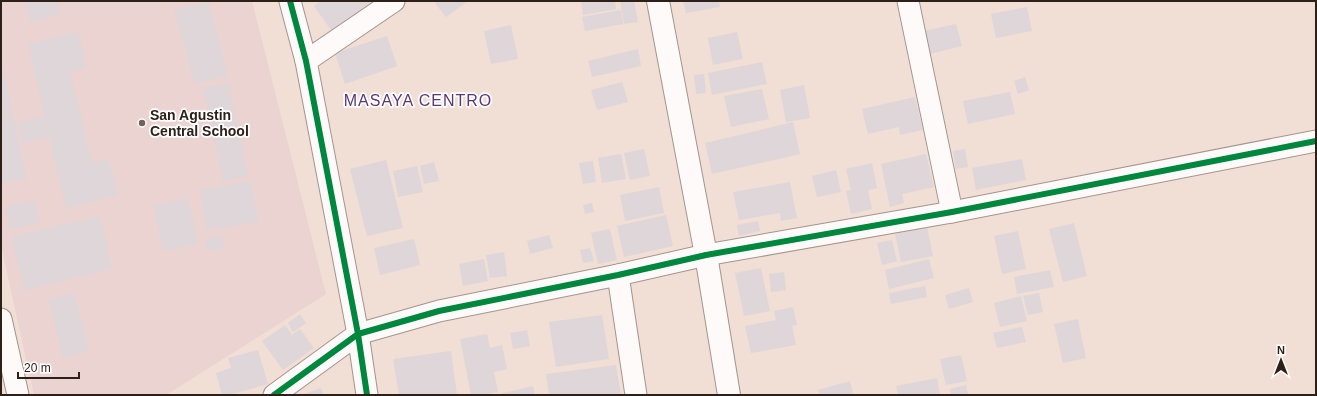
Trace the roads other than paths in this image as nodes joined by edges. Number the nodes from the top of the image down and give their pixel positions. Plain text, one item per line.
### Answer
1 (290, 1) edge
2 (394, 1) edge
3 (658, 1) edge
4 (908, 1) edge
5 (306, 61) junction
6 (1316, 141) edge
7 (952, 212) junction
8 (706, 255) junction
9 (618, 275) junction
10 (1, 319) edge
11 (358, 334) junction
12 (18, 395) edge
13 (274, 395) edge
14 (367, 395) edge
15 (636, 395) edge
16 (729, 395) edge

1 - 5 street
2 - 5 street
3 - 8 main road
4 - 7 street
5 - 11 street
6 - 7 street
7 - 8 street
8 - 9 street
8 - 16 main road
9 - 11 street
9 - 15 street
10 - 12 street
11 - 13 street
11 - 14 street

